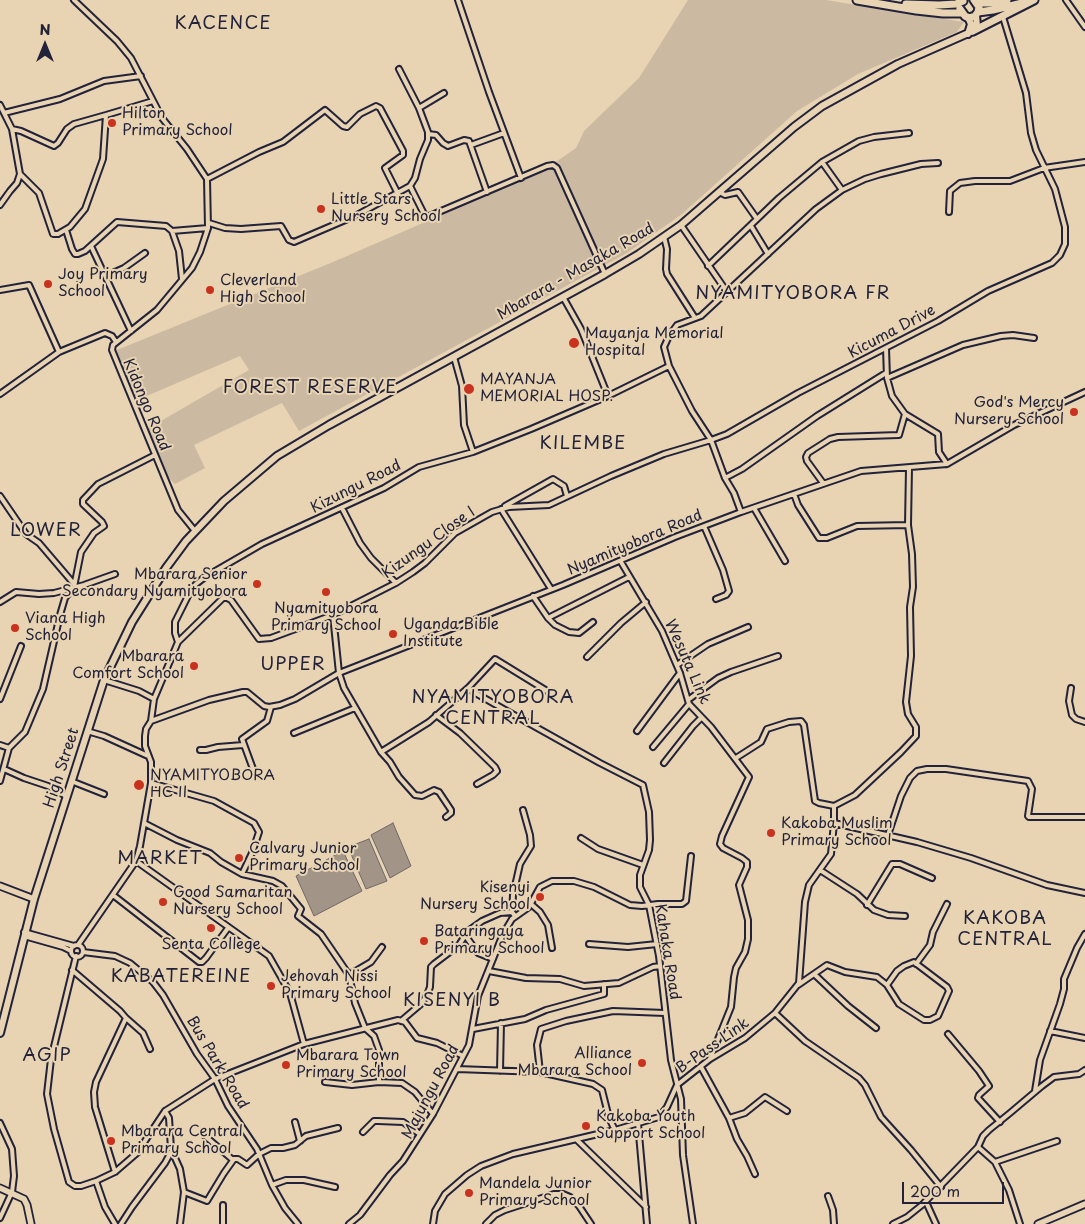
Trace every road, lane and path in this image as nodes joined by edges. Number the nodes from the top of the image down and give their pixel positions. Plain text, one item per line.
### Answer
1 (74, 0) edge
2 (458, 0) edge
3 (857, 0) edge
4 (881, 0) edge
5 (964, 0) edge
6 (1033, 0) edge
7 (1066, 0) edge
8 (976, 1) edge
9 (1011, 6) edge
10 (961, 13) junction
11 (977, 14) junction
12 (1003, 17) junction
13 (968, 18) junction
14 (1085, 27) edge
15 (971, 32) junction
16 (399, 68) dead end
17 (141, 76) junction
18 (444, 93) dead end
19 (153, 101) junction
20 (0, 105) edge
21 (420, 108) junction
22 (4, 113) junction
23 (106, 114) junction
24 (12, 129) junction
25 (908, 133) dead end
26 (428, 134) junction
27 (504, 134) junction
28 (471, 145) junction
29 (822, 162) junction
30 (1085, 162) edge
31 (938, 163) dead end
32 (1044, 168) junction
33 (20, 174) junction
34 (521, 178) junction
35 (207, 179) junction
36 (410, 186) junction
37 (842, 190) junction
38 (488, 192) junction
39 (718, 192) junction
40 (398, 194) junction
41 (0, 205) edge
42 (949, 212) dead end
43 (758, 219) junction
44 (681, 225) junction
45 (208, 226) junction
46 (751, 226) junction
47 (66, 230) junction
48 (172, 231) junction
49 (664, 237) junction
50 (91, 246) junction
51 (145, 253) dead end
52 (768, 254) junction
53 (708, 266) junction
54 (605, 274) junction
55 (106, 276) junction
56 (182, 279) junction
57 (0, 290) edge
58 (727, 292) junction
59 (563, 297) junction
60 (695, 318) junction
61 (131, 331) junction
62 (1034, 338) dead end
63 (116, 342) junction
64 (886, 348) junction
65 (59, 352) junction
66 (453, 357) junction
67 (669, 366) junction
68 (887, 376) junction
69 (1085, 392) edge
70 (0, 394) edge
71 (608, 396) junction
72 (905, 414) junction
73 (711, 440) junction
74 (472, 452) junction
75 (155, 455) junction
76 (947, 464) junction
77 (909, 468) junction
78 (725, 478) junction
79 (823, 484) junction
80 (794, 494) junction
81 (0, 496) edge
82 (567, 496) junction
83 (342, 508) junction
84 (754, 508) junction
85 (501, 509) junction
86 (741, 512) junction
87 (908, 525) junction
88 (704, 526) junction
89 (195, 531) junction
90 (785, 561) dead end
91 (621, 562) junction
92 (115, 574) dead end
93 (629, 577) junction
94 (396, 583) junction
95 (74, 585) junction
96 (551, 589) junction
97 (533, 596) junction
98 (716, 599) dead end
99 (0, 602) edge
100 (646, 602) junction
101 (333, 615) junction
102 (548, 618) junction
103 (593, 622) dead end
104 (748, 627) dead end
105 (178, 642) junction
106 (21, 646) dead end
107 (778, 656) dead end
108 (587, 657) dead end
109 (677, 665) junction
110 (339, 673) junction
111 (680, 673) junction
112 (104, 680) junction
113 (469, 687) junction
114 (1071, 688) dead end
115 (548, 691) dead end
116 (0, 699) edge
117 (154, 699) junction
118 (689, 702) junction
119 (272, 707) junction
120 (355, 708) junction
121 (436, 715) junction
122 (701, 718) junction
123 (151, 721) junction
124 (1085, 722) edge
125 (87, 731) junction
126 (637, 731) dead end
127 (294, 733) dead end
128 (0, 745) edge
129 (243, 745) junction
130 (653, 747) dead end
131 (9, 748) junction
132 (200, 750) dead end
133 (382, 752) junction
134 (148, 756) junction
135 (736, 758) junction
136 (664, 763) dead end
137 (4, 769) junction
138 (253, 769) dead end
139 (0, 781) edge
140 (71, 781) junction
141 (151, 783) junction
142 (477, 784) dead end
143 (104, 794) dead end
144 (66, 796) junction
145 (834, 806) junction
146 (523, 810) dead end
147 (446, 817) dead end
148 (1085, 817) edge
149 (144, 823) junction
150 (834, 823) junction
151 (888, 834) junction
152 (581, 838) dead end
153 (691, 856) dead end
154 (136, 861) junction
155 (643, 865) junction
156 (820, 870) junction
157 (242, 874) junction
158 (932, 878) dead end
159 (0, 886) edge
160 (1085, 893) edge
161 (113, 895) junction
162 (34, 899) junction
163 (531, 904) junction
164 (947, 904) dead end
165 (649, 905) junction
166 (867, 905) junction
167 (512, 912) junction
168 (516, 916) junction
169 (904, 916) dead end
170 (228, 928) junction
171 (24, 934) junction
172 (1085, 934) edge
173 (465, 935) junction
174 (588, 944) dead end
175 (657, 944) junction
176 (76, 945) junction
177 (382, 947) dead end
178 (552, 948) dead end
179 (72, 951) junction
180 (83, 952) junction
181 (76, 956) junction
182 (493, 959) junction
183 (916, 964) junction
184 (660, 966) junction
185 (72, 970) junction
186 (489, 971) junction
187 (814, 974) junction
188 (349, 975) junction
189 (604, 984) junction
190 (888, 985) junction
191 (798, 986) junction
192 (665, 1013) junction
193 (775, 1013) junction
194 (126, 1018) junction
195 (401, 1021) junction
196 (501, 1023) junction
197 (366, 1028) junction
198 (473, 1028) junction
199 (876, 1028) dead end
200 (1050, 1031) junction
201 (0, 1033) edge
202 (948, 1034) dead end
203 (1085, 1038) edge
204 (304, 1044) junction
205 (150, 1049) dead end
206 (463, 1056) junction
207 (710, 1060) junction
208 (701, 1067) junction
209 (457, 1069) junction
210 (1085, 1070) edge
211 (500, 1071) junction
212 (540, 1072) junction
213 (215, 1079) junction
214 (325, 1082) dead end
215 (379, 1082) junction
216 (677, 1085) junction
217 (1035, 1091) junction
218 (165, 1111) junction
219 (787, 1111) dead end
220 (433, 1114) junction
221 (729, 1118) junction
222 (295, 1122) dead end
223 (1000, 1122) junction
224 (0, 1123) edge
225 (638, 1123) junction
226 (338, 1128) dead end
227 (616, 1130) junction
228 (363, 1132) dead end
229 (420, 1134) junction
230 (205, 1136) dead end
231 (576, 1140) junction
232 (300, 1141) junction
233 (1057, 1141) dead end
234 (978, 1147) junction
235 (171, 1152) junction
236 (259, 1154) junction
237 (233, 1160) junction
238 (995, 1162) junction
239 (115, 1172) junction
240 (754, 1174) dead end
241 (96, 1180) junction
242 (272, 1185) junction
243 (941, 1186) junction
244 (335, 1187) dead end
245 (0, 1188) edge
246 (12, 1192) junction
247 (184, 1192) junction
248 (828, 1196) dead end
249 (926, 1202) junction
250 (1085, 1204) edge
251 (223, 1205) dead end
252 (646, 1207) junction
253 (0, 1218) edge
254 (31, 1224) edge
255 (116, 1224) edge
256 (121, 1224) edge
257 (180, 1224) edge
258 (224, 1224) edge
259 (298, 1224) edge
260 (350, 1224) edge
261 (433, 1224) edge
262 (486, 1224) edge
263 (591, 1224) edge
264 (647, 1224) edge
265 (693, 1224) edge
266 (834, 1224) edge
267 (893, 1224) edge
268 (936, 1224) edge
269 (1020, 1224) edge
270 (1038, 1224) edge

1 - 17 street
2 - 27 street
3 - 10 highway
4 - 5 highway
5 - 10 highway
6 - 9 highway
7 - 14 street
8 - 9 highway
8 - 11 highway
9 - 11 highway
9 - 12 highway
10 - 13 highway
11 - 13 highway
11 - 15 main road
12 - 15 highway
12 - 32 street, Kicuma Drive
13 - 15 main road
15 - 39 main road, Mbarara - Masaka Road
16 - 21 street
17 - 19 street
17 - 22 street
18 - 21 street
19 - 23 street
19 - 35 street
20 - 22 street
21 - 26 street
22 - 24 street
23 - 24 street
23 - 47 street
24 - 33 street
25 - 29 street
26 - 28 street
26 - 36 street
27 - 28 street
27 - 34 street
28 - 38 street
29 - 37 street
29 - 43 street
30 - 32 street
31 - 37 street
32 - 42 street
32 - 64 street, Kicuma Drive
33 - 41 street
33 - 47 street
34 - 38 street
34 - 54 street
35 - 40 street
35 - 45 street, Kidongo Road
36 - 38 street
36 - 40 street
37 - 52 street
39 - 43 street
39 - 44 main road, Mbarara - Masaka Road
40 - 45 street
43 - 46 street
44 - 49 main road, Mbarara - Masaka Road
44 - 53 street
45 - 48 street
45 - 56 street, Kidongo Road
46 - 52 street
46 - 53 street
47 - 50 street
48 - 50 street
48 - 56 street
49 - 54 main road, Mbarara - Masaka Road
49 - 60 street
50 - 55 street
51 - 55 street
52 - 58 street
53 - 58 street
54 - 59 main road, Mbarara - Masaka Road
55 - 61 street
56 - 61 street, Kidongo Road
57 - 65 street
58 - 60 street
59 - 66 main road, Mbarara - Masaka Road
59 - 71 street
60 - 67 street
61 - 63 street, Kidongo Road
62 - 68 street
63 - 65 street
63 - 75 street, Kidongo Road
64 - 68 street
64 - 73 street, Kicuma Drive
65 - 70 street
66 - 74 street
66 - 89 main road, Mbarara - Masaka Road
67 - 71 street, Kizungu Road
67 - 73 street
68 - 72 street
68 - 78 street
69 - 76 street
71 - 74 street, Kizungu Road
72 - 76 street
72 - 79 street
73 - 78 street
73 - 82 street, Kicuma Drive
74 - 83 street, Kizungu Road
75 - 89 street, Kidongo Road
75 - 95 street
76 - 77 street, Nyamityobora Road
77 - 79 street, Nyamityobora Road
77 - 87 street
78 - 86 street
79 - 80 street, Nyamityobora Road
80 - 84 street, Nyamityobora Road
80 - 87 street
81 - 95 street
82 - 85 street, Kicuma Drive
82 - 85 street
83 - 94 street
83 - 105 street, Kizungu Road
84 - 86 street, Nyamityobora Road
84 - 90 street
85 - 94 street, Kizungu Close I
85 - 96 street
86 - 88 street, Nyamityobora Road
87 - 145 street
88 - 91 street, Nyamityobora Road
88 - 98 street
89 - 112 main road, High Street
91 - 93 street, Wesuta Link
91 - 96 street, Nyamityobora Road
92 - 95 street
93 - 100 street, Wesuta Link
93 - 102 street
94 - 101 street, Kizungu Close I
95 - 99 street
95 - 131 street
96 - 97 street, Nyamityobora Road
97 - 102 street
97 - 110 street, Nyamityobora Road
100 - 108 street
100 - 109 street, Wesuta Link
101 - 105 street, Kizungu Close I
101 - 110 street
102 - 103 street
104 - 109 street
105 - 117 street, Kizungu Road
106 - 116 street
107 - 118 street
109 - 111 street, Wesuta Link
110 - 119 street, Nyamityobora Road
110 - 120 street
111 - 118 street, Wesuta Link
111 - 126 street
112 - 117 street
112 - 125 main road, High Street
113 - 115 street
113 - 121 street
113 - 155 street, Kahaka Road
114 - 124 street
117 - 123 street, Kizungu Road
118 - 122 street, Wesuta Link
118 - 130 street
119 - 123 street
119 - 129 street
120 - 127 street
120 - 133 street
121 - 133 street
121 - 142 street
122 - 135 street, Wesuta Link
122 - 136 street
123 - 134 street, Kizungu Road
125 - 134 street
125 - 140 main road, High Street
128 - 131 street
129 - 132 street
129 - 138 street
131 - 137 street
133 - 147 street
134 - 141 street, Kizungu Road
135 - 145 street
135 - 207 street, Wesuta Link
137 - 139 street
137 - 144 street
140 - 143 street
140 - 144 main road, High Street
141 - 149 street, Kizungu Road
141 - 157 street
144 - 162 main road, High Street
145 - 150 street
146 - 167 street
148 - 151 street
149 - 154 street, Kizungu Road
149 - 157 street
150 - 151 street
150 - 156 street
151 - 160 street
152 - 155 street
153 - 165 street
154 - 161 street
154 - 170 street
155 - 165 street, Kahaka Road
156 - 166 street
156 - 191 street
157 - 188 street
158 - 166 street
159 - 162 main road
161 - 170 street
161 - 176 street
162 - 171 main road, High Street
163 - 165 street, Majungu Road
163 - 168 street, Majungu Road
163 - 178 street
164 - 183 street
165 - 175 street, Kahaka Road
166 - 169 street
167 - 168 street
167 - 173 street
168 - 182 street, Majungu Road
170 - 204 street
171 - 176 street
171 - 179 street
171 - 201 main road, High Street
172 - 200 street
173 - 182 street
173 - 195 street
174 - 175 street
175 - 184 street, Kahaka Road
176 - 179 street
176 - 180 street
177 - 188 street
179 - 181 street
180 - 181 street
180 - 213 street, Bus Park Road
181 - 185 street
182 - 186 street, Majungu Road
183 - 190 street
183 - 190 street
184 - 189 street
184 - 192 street, Kahaka Road
185 - 194 street
185 - 241 street
186 - 189 street
186 - 198 street, Majungu Road
187 - 190 street
187 - 191 street, B-Pass Link
187 - 199 street
188 - 197 street
189 - 196 street
191 - 193 street, B-Pass Link
192 - 212 street
192 - 216 street, Kahaka Road
193 - 207 street, B-Pass Link
193 - 243 street
194 - 205 street
194 - 239 street
195 - 197 street
195 - 206 street
196 - 198 street
196 - 211 street
197 - 204 street
197 - 215 street
198 - 206 street, Majungu Road
200 - 203 street
200 - 217 street
202 - 223 street
204 - 213 street
206 - 209 street, Majungu Road
207 - 208 street, B-Pass Link
208 - 216 street, B-Pass Link
208 - 221 street
209 - 211 street
209 - 220 street, Majungu Road
210 - 217 street
211 - 212 street
212 - 227 street
213 - 218 street
213 - 236 street, Bus Park Road
214 - 215 street
215 - 220 street
216 - 225 street, B-Pass Link
216 - 265 street, Kahaka Road
217 - 223 street
218 - 235 street
218 - 239 street
219 - 221 street
220 - 229 street, Majungu Road
221 - 240 street
222 - 232 street
223 - 234 street
224 - 246 street
225 - 227 street, B-Pass Link
225 - 252 street
226 - 232 street
227 - 231 street, B-Pass Link
228 - 229 street
229 - 260 street, Majungu Road
230 - 237 street
231 - 252 street
231 - 261 street, B-Pass Link
232 - 236 street
233 - 238 street
234 - 238 street
234 - 243 street
235 - 247 street
235 - 256 street
236 - 237 street
236 - 242 street, Bus Park Road
237 - 247 street
238 - 269 street
239 - 241 street
241 - 255 street
242 - 244 street
242 - 259 street, Bus Park Road
243 - 249 street
245 - 246 main road
246 - 253 street
246 - 254 main road
247 - 257 street
248 - 266 street
249 - 267 street
249 - 268 street
250 - 270 main road
251 - 258 street
252 - 264 street
262 - 263 street

